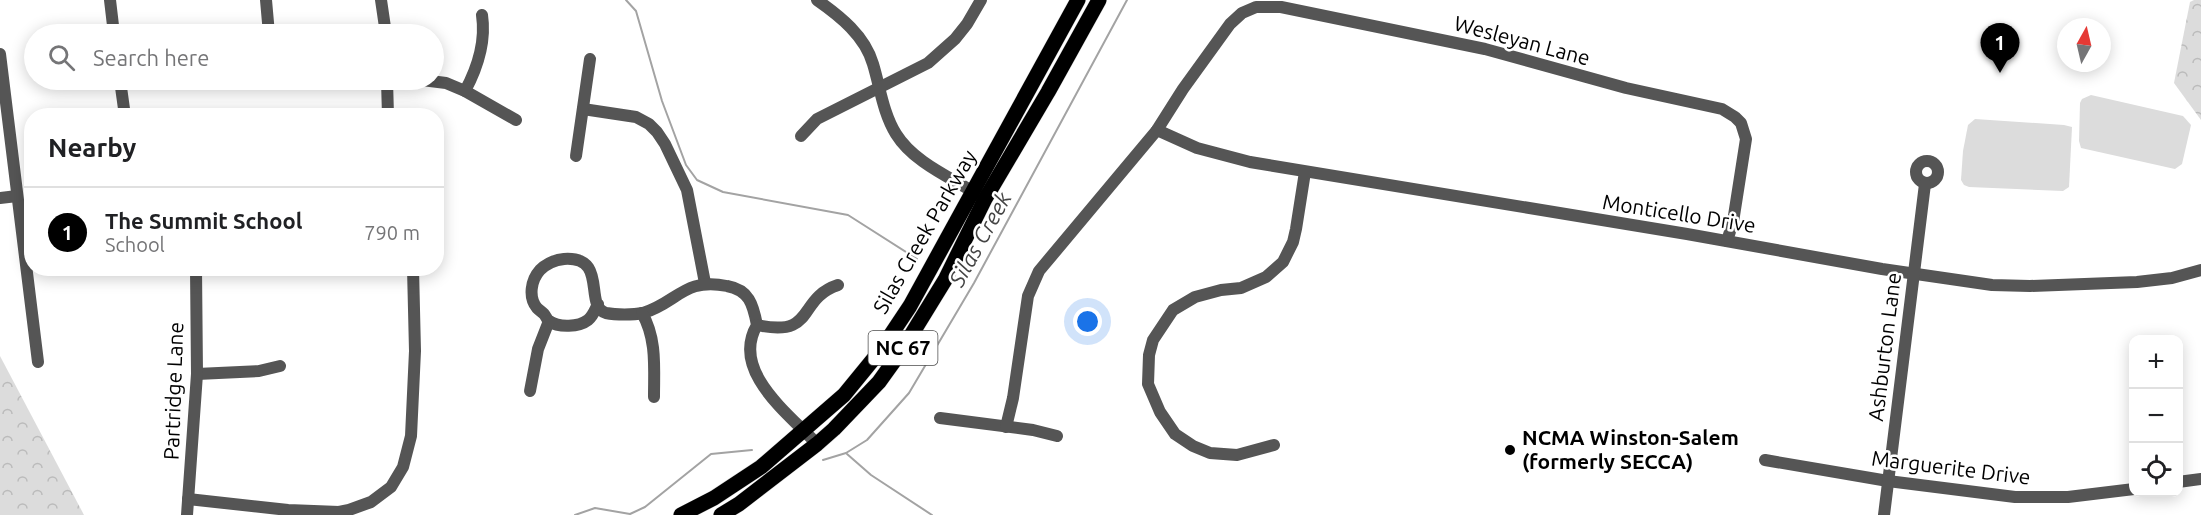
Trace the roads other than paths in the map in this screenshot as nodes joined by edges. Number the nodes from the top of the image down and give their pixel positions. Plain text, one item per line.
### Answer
1 (110, 0) edge
2 (266, 0) edge
3 (381, 0) edge
4 (817, 0) edge
5 (981, 0) edge
6 (1078, 0) edge
7 (1099, 0) edge
8 (482, 15) dead end
9 (113, 24) edge
10 (268, 24) edge
11 (385, 24) edge
12 (0, 54) edge
13 (590, 59) dead end
14 (444, 83) edge
15 (879, 88) junction
16 (121, 90) edge
17 (387, 90) edge
18 (465, 91) junction
19 (124, 108) edge
20 (388, 108) edge
21 (583, 109) junction
22 (516, 120) dead end
23 (1157, 130) junction
24 (801, 136) dead end
25 (576, 156) dead end
26 (1305, 172) junction
27 (1925, 184) dead end
28 (978, 195) junction
29 (16, 196) junction
30 (0, 198) edge
31 (1727, 241) junction
32 (24, 256) edge
33 (2201, 270) edge
34 (1914, 274) junction
35 (27, 276) edge
36 (196, 276) edge
37 (413, 276) edge
38 (705, 283) junction
39 (838, 285) dead end
40 (598, 304) junction
41 (642, 313) junction
42 (549, 321) junction
43 (757, 325) junction
44 (38, 362) dead end
45 (280, 366) dead end
46 (197, 374) junction
47 (530, 391) dead end
48 (654, 397) dead end
49 (940, 418) dead end
50 (1005, 427) junction
51 (804, 430) junction
52 (1057, 436) dead end
53 (817, 444) junction
54 (1274, 445) dead end
55 (1765, 460) dead end
56 (2201, 479) edge
57 (1888, 481) junction
58 (2183, 481) edge
59 (2129, 489) edge
60 (188, 499) junction
61 (187, 515) edge
62 (681, 515) edge
63 (721, 515) edge
64 (1884, 515) edge

1 - 9 street
2 - 10 street
3 - 11 street
4 - 15 street
5 - 15 street
6 - 28 main road, Silas Creek Parkway / NC 67
7 - 28 main road, Silas Creek Parkway / NC 67
8 - 18 street
12 - 29 street
13 - 21 street
14 - 18 street
15 - 24 street
15 - 28 street
16 - 19 street
17 - 20 street
18 - 22 street
21 - 25 street
21 - 38 street
23 - 26 street, Monticello Drive
23 - 31 street, Wesleyan Lane
23 - 50 street, Wesleyan Lane
26 - 31 street, Monticello Drive
26 - 54 street
27 - 34 street, Ashburton Lane
28 - 51 main road, Silas Creek Parkway / NC 67
28 - 53 main road, Silas Creek Parkway / NC 67
29 - 30 street
29 - 32 street
31 - 34 street, Monticello Drive
33 - 34 street, Monticello Drive
34 - 57 street, Ashburton Lane
35 - 44 street
36 - 46 street, Partridge Lane
37 - 60 street
38 - 41 street
38 - 43 street
39 - 43 street
40 - 41 street
40 - 42 street
40 - 42 street
41 - 48 street
42 - 47 street
43 - 51 street
45 - 46 street
46 - 60 street, Partridge Lane
49 - 50 street
50 - 52 street
51 - 53 street
51 - 62 main road, Silas Creek Parkway / NC 67
53 - 63 main road, Silas Creek Parkway / NC 67
55 - 57 street, Marguerite Drive
56 - 58 street
57 - 59 street, Marguerite Drive
57 - 64 street, Ashburton Lane
60 - 61 street, Partridge Lane

